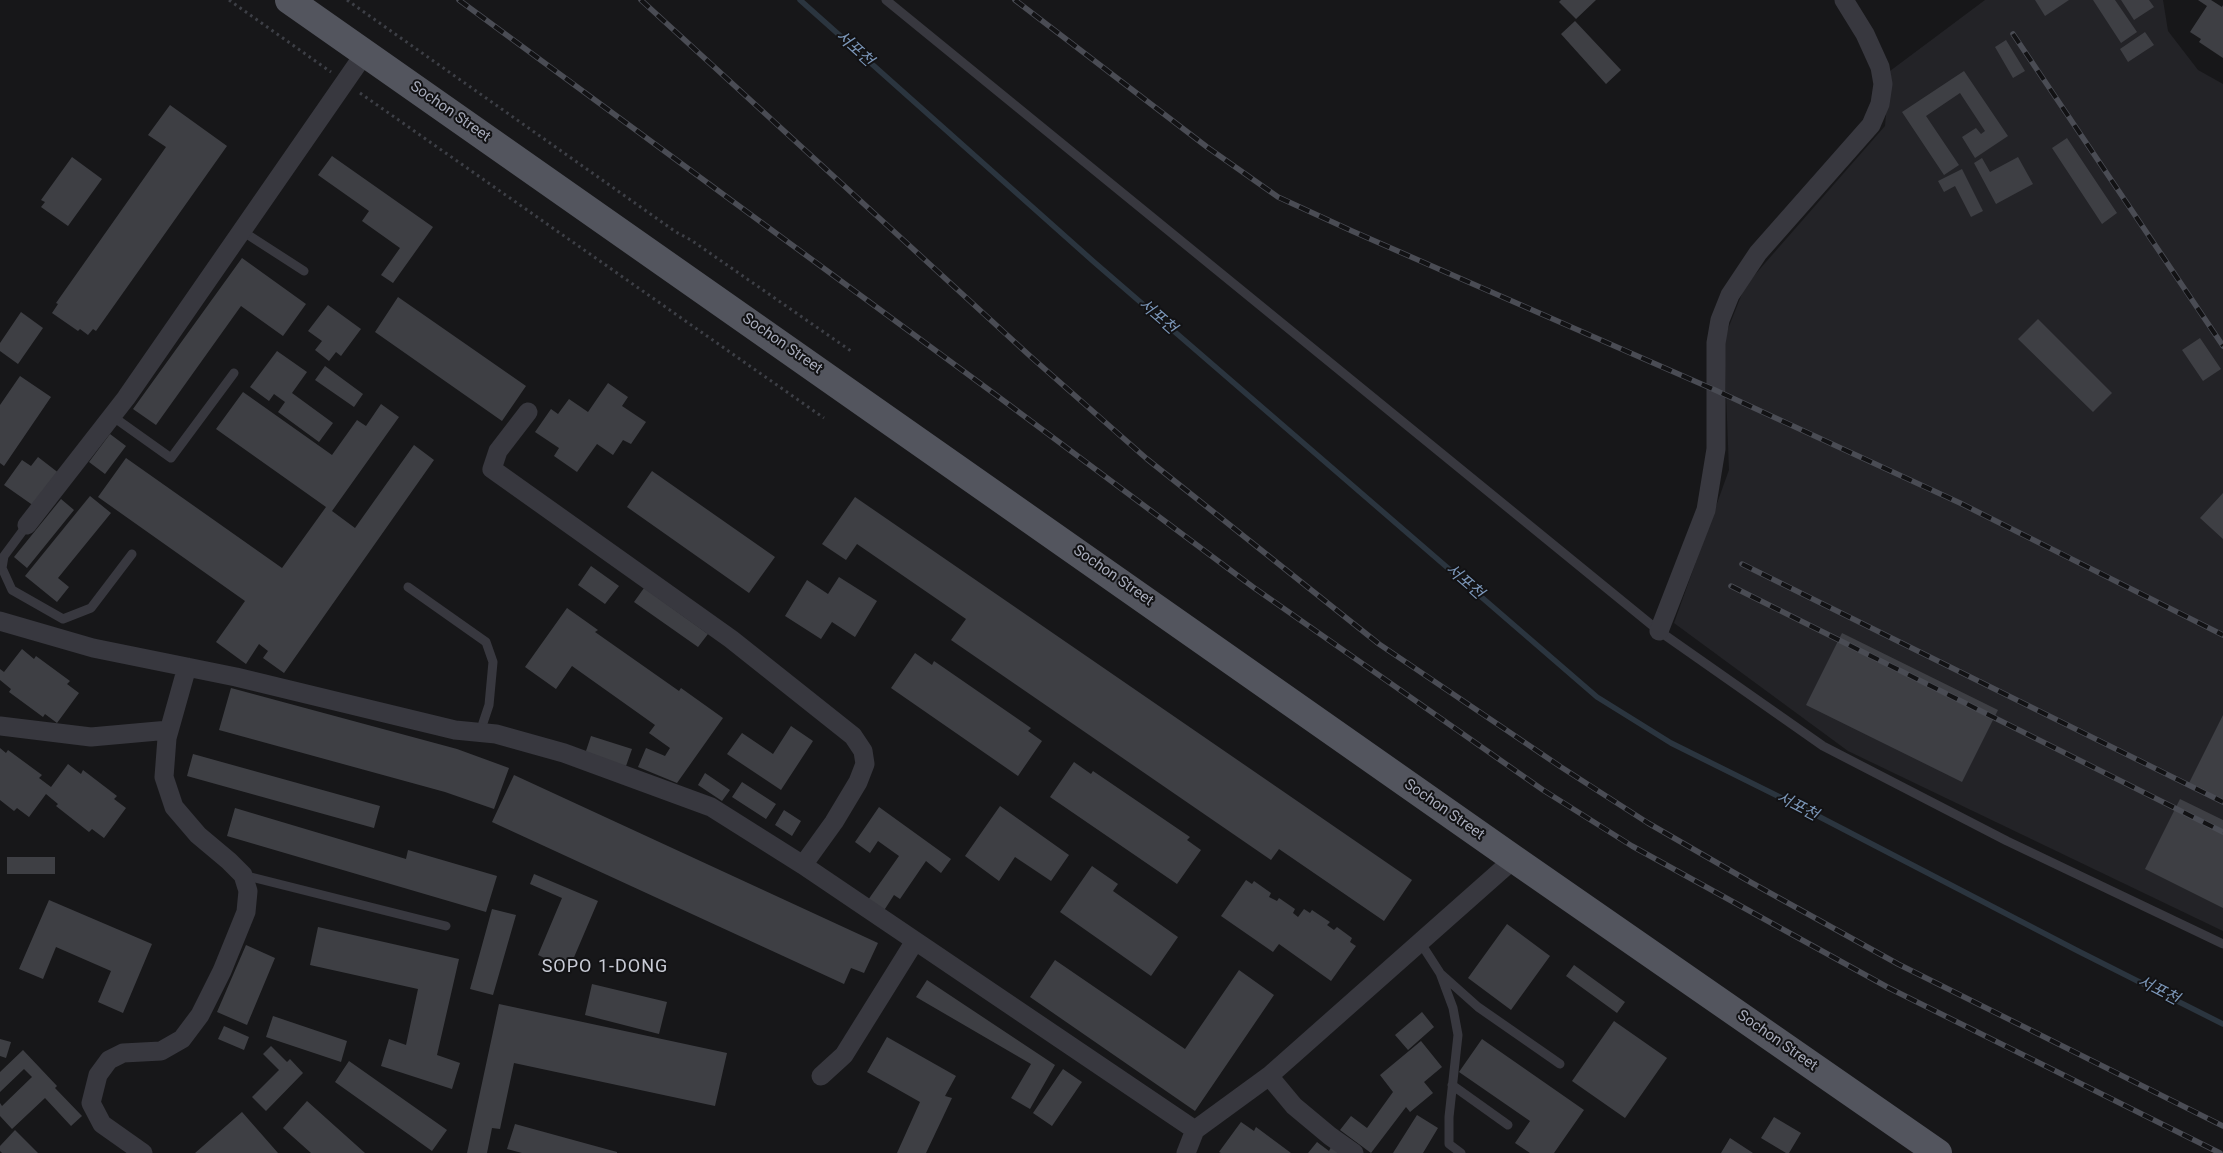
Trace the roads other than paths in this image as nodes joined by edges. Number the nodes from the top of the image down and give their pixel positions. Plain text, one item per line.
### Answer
1 (289, 0) edge
2 (886, 0) edge
3 (1844, 0) edge
4 (365, 53) junction
5 (242, 231) junction
6 (304, 271) dead end
7 (234, 373) dead end
8 (528, 412) dead end
9 (112, 416) junction
10 (27, 525) joint
11 (132, 554) dead end
12 (408, 587) dead end
13 (0, 621) edge
14 (1659, 631) junction
15 (187, 667) junction
16 (0, 726) edge
17 (169, 730) junction
18 (480, 732) junction
19 (1514, 859) junction
20 (803, 865) junction
21 (243, 875) junction
22 (446, 926) dead end
23 (915, 941) junction
24 (1420, 942) junction
25 (2223, 944) edge
26 (1440, 973) junction
27 (1560, 1064) dead end
28 (821, 1076) dead end
29 (1269, 1076) junction
30 (1452, 1085) junction
31 (1508, 1125) dead end
32 (1195, 1130) junction
33 (143, 1153) edge
34 (1186, 1153) edge
35 (1354, 1153) edge
36 (1461, 1153) edge
37 (1938, 1153) edge

1 - 4 main road, Sochon Street
2 - 14 lane
3 - 14 street
4 - 5 street
4 - 19 main road, Sochon Street
5 - 6 lane
5 - 9 street
7 - 9 lane
8 - 20 street
9 - 10 street
10 - 11 lane
12 - 18 lane
13 - 15 street
14 - 25 lane
15 - 17 street
15 - 18 street
16 - 17 street
17 - 21 street
18 - 20 street
19 - 24 street
19 - 37 main road, Sochon Street
20 - 23 street
21 - 22 lane
21 - 33 street
23 - 28 street
23 - 32 street
24 - 26 lane
24 - 29 street
26 - 27 lane
26 - 30 lane
29 - 32 street
29 - 35 street
30 - 31 lane
30 - 36 lane
32 - 34 street

